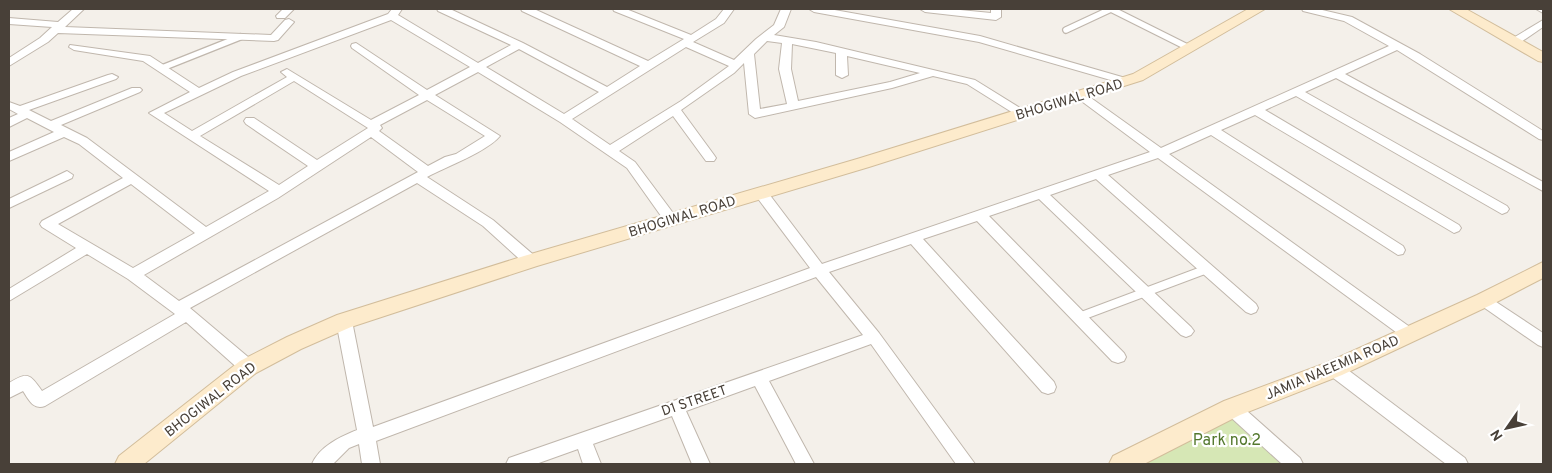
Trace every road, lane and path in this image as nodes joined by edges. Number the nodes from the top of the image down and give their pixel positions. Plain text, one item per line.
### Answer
1 (79, 9) edge
2 (289, 9) edge
3 (442, 9) edge
4 (526, 9) edge
5 (618, 9) edge
6 (729, 9) edge
7 (786, 9) edge
8 (814, 9) edge
9 (925, 9) edge
10 (996, 9) edge
11 (1111, 9) edge
12 (1258, 9) edge
13 (1307, 9) edge
14 (1456, 9) edge
15 (395, 12) edge
16 (9, 21) edge
17 (1543, 22) edge
18 (58, 28) junction
19 (1066, 30) dead end
20 (241, 37) junction
21 (765, 37) junction
22 (787, 40) junction
23 (689, 41) junction
24 (1514, 42) junction
25 (519, 45) junction
26 (356, 46) dead end
27 (1398, 46) junction
28 (74, 47) dead end
29 (1189, 48) junction
30 (9, 50) edge
31 (841, 51) junction
32 (25, 52) junction
33 (748, 52) junction
34 (1543, 58) edge
35 (9, 63) edge
36 (736, 64) junction
37 (649, 66) junction
38 (479, 67) junction
39 (162, 68) junction
40 (933, 73) junction
41 (1336, 74) junction
42 (842, 75) dead end
43 (112, 77) dead end
44 (1125, 81) junction
45 (136, 90) dead end
46 (198, 92) junction
47 (608, 92) junction
48 (1297, 92) junction
49 (427, 95) junction
50 (1080, 95) junction
51 (793, 106) junction
52 (18, 110) edge
53 (675, 110) junction
54 (1256, 110) junction
55 (1022, 113) junction
56 (564, 119) junction
57 (250, 121) dead end
58 (9, 123) edge
59 (51, 126) junction
60 (371, 128) junction
61 (1212, 130) junction
62 (64, 132) junction
63 (192, 136) junction
64 (1543, 136) edge
65 (610, 150) junction
66 (1160, 153) junction
67 (9, 157) edge
68 (710, 158) dead end
69 (317, 166) junction
70 (423, 174) junction
71 (1098, 174) junction
72 (67, 175) dead end
73 (132, 178) junction
74 (1543, 187) edge
75 (278, 191) junction
76 (761, 193) junction
77 (1041, 194) junction
78 (9, 204) edge
79 (1502, 209) dead end
80 (980, 215) junction
81 (671, 220) junction
82 (1454, 228) dead end
83 (205, 234) junction
84 (914, 238) junction
85 (87, 248) junction
86 (1398, 250) dead end
87 (531, 261) junction
88 (819, 270) junction
89 (1207, 270) junction
90 (1543, 270) edge
91 (133, 275) junction
92 (1145, 292) junction
93 (9, 296) edge
94 (1484, 300) junction
95 (1251, 308) dead end
96 (182, 311) junction
97 (1079, 317) junction
98 (344, 322) junction
99 (1186, 331) dead end
100 (1409, 334) junction
101 (874, 337) junction
102 (1543, 341) edge
103 (1118, 357) dead end
104 (248, 367) junction
105 (1334, 369) junction
106 (759, 377) junction
107 (1048, 387) dead end
108 (9, 391) edge
109 (676, 406) junction
110 (1232, 408) junction
111 (366, 435) junction
112 (582, 439) junction
113 (128, 464) edge
114 (321, 464) edge
115 (372, 464) edge
116 (515, 464) edge
117 (592, 464) edge
118 (701, 464) edge
119 (805, 464) edge
120 (966, 464) edge
121 (1121, 464) edge
122 (1294, 464) edge
123 (1459, 464) edge

1 - 18 street
2 - 20 street
3 - 25 street
4 - 37 street
5 - 23 street
6 - 23 street
7 - 21 street
8 - 44 street
9 - 10 street
11 - 19 lane
11 - 29 lane
12 - 29 main road, BHOGIWAL ROAD
13 - 27 street
14 - 24 main road
15 - 38 street
15 - 46 street
16 - 18 street
17 - 24 street
18 - 20 street
18 - 32 street
20 - 39 lane
21 - 22 street
21 - 33 street
22 - 31 street
22 - 51 street
23 - 36 street
23 - 37 street
24 - 34 main road
25 - 38 street
25 - 47 street
26 - 49 street
27 - 41 street
27 - 64 street
28 - 39 street
29 - 44 main road, BHOGIWAL ROAD
30 - 32 street
31 - 40 street
31 - 42 street
32 - 35 street
33 - 36 street
33 - 51 street
36 - 53 street
37 - 47 street
38 - 49 street
38 - 56 street
39 - 46 street
40 - 51 street
40 - 55 street
41 - 48 street
41 - 74 street
43 - 52 street
44 - 50 main road, BHOGIWAL ROAD
45 - 59 street
46 - 63 street
47 - 56 street
48 - 54 street
48 - 79 street
49 - 60 street
49 - 70 street
50 - 55 main road, BHOGIWAL ROAD
50 - 66 street
52 - 58 street
52 - 59 street
53 - 65 street
53 - 68 street
54 - 61 street
54 - 82 street
55 - 76 main road, BHOGIWAL ROAD
56 - 65 street
57 - 69 street
59 - 62 street
60 - 63 street
60 - 69 street
60 - 70 street
61 - 66 street
61 - 86 street
62 - 67 street
62 - 73 street
63 - 75 street
65 - 81 street
66 - 71 street
66 - 100 street
69 - 75 street
70 - 87 street
70 - 96 street
71 - 77 street
71 - 89 street
72 - 78 street
73 - 83 street
73 - 85 street
75 - 83 street
76 - 81 main road, BHOGIWAL ROAD
76 - 88 street
77 - 80 street
77 - 92 street
80 - 84 street
80 - 97 street
81 - 87 main road, BHOGIWAL ROAD
83 - 91 street
84 - 88 street
84 - 107 street
85 - 91 street
85 - 93 street
87 - 98 main road, BHOGIWAL ROAD
88 - 101 street
88 - 111 street
89 - 92 lane
89 - 95 street
90 - 94 main road, JAMIA NAEEMIA ROAD
91 - 96 street
92 - 97 lane
92 - 99 street
94 - 100 main road, JAMIA NAEEMIA ROAD
94 - 102 street
96 - 104 street
96 - 108 street
97 - 103 street
98 - 104 main road, BHOGIWAL ROAD
98 - 111 street
100 - 105 main road, JAMIA NAEEMIA ROAD
101 - 106 street, D1 STREET
101 - 120 street
104 - 113 main road, BHOGIWAL ROAD
105 - 110 main road, JAMIA NAEEMIA ROAD
105 - 123 street
106 - 109 street, D1 STREET
106 - 119 street
109 - 112 street, D1 STREET
109 - 118 street
110 - 121 main road, JAMIA NAEEMIA ROAD
110 - 122 street
111 - 114 street
111 - 115 street
112 - 116 street, D1 STREET
112 - 117 street

